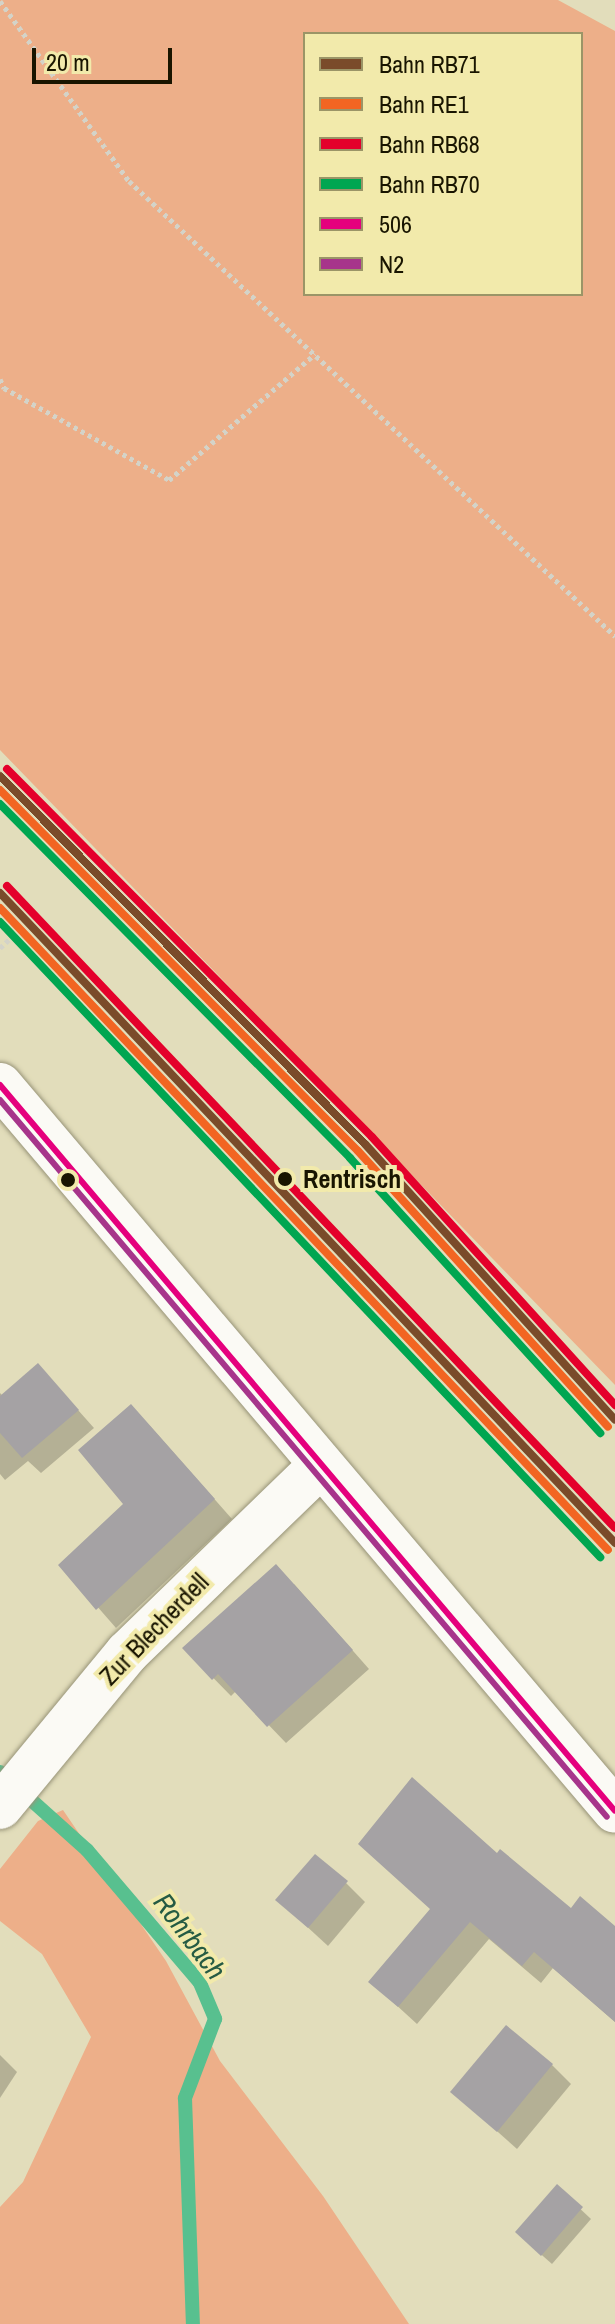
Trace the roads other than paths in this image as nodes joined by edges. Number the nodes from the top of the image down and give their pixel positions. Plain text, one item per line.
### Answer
1 (0, 1085) edge
2 (321, 1465) junction
3 (0, 1807) edge
4 (615, 1811) edge

1 - 2 main road
2 - 3 main road, Zur Blecherdell
2 - 4 main road

